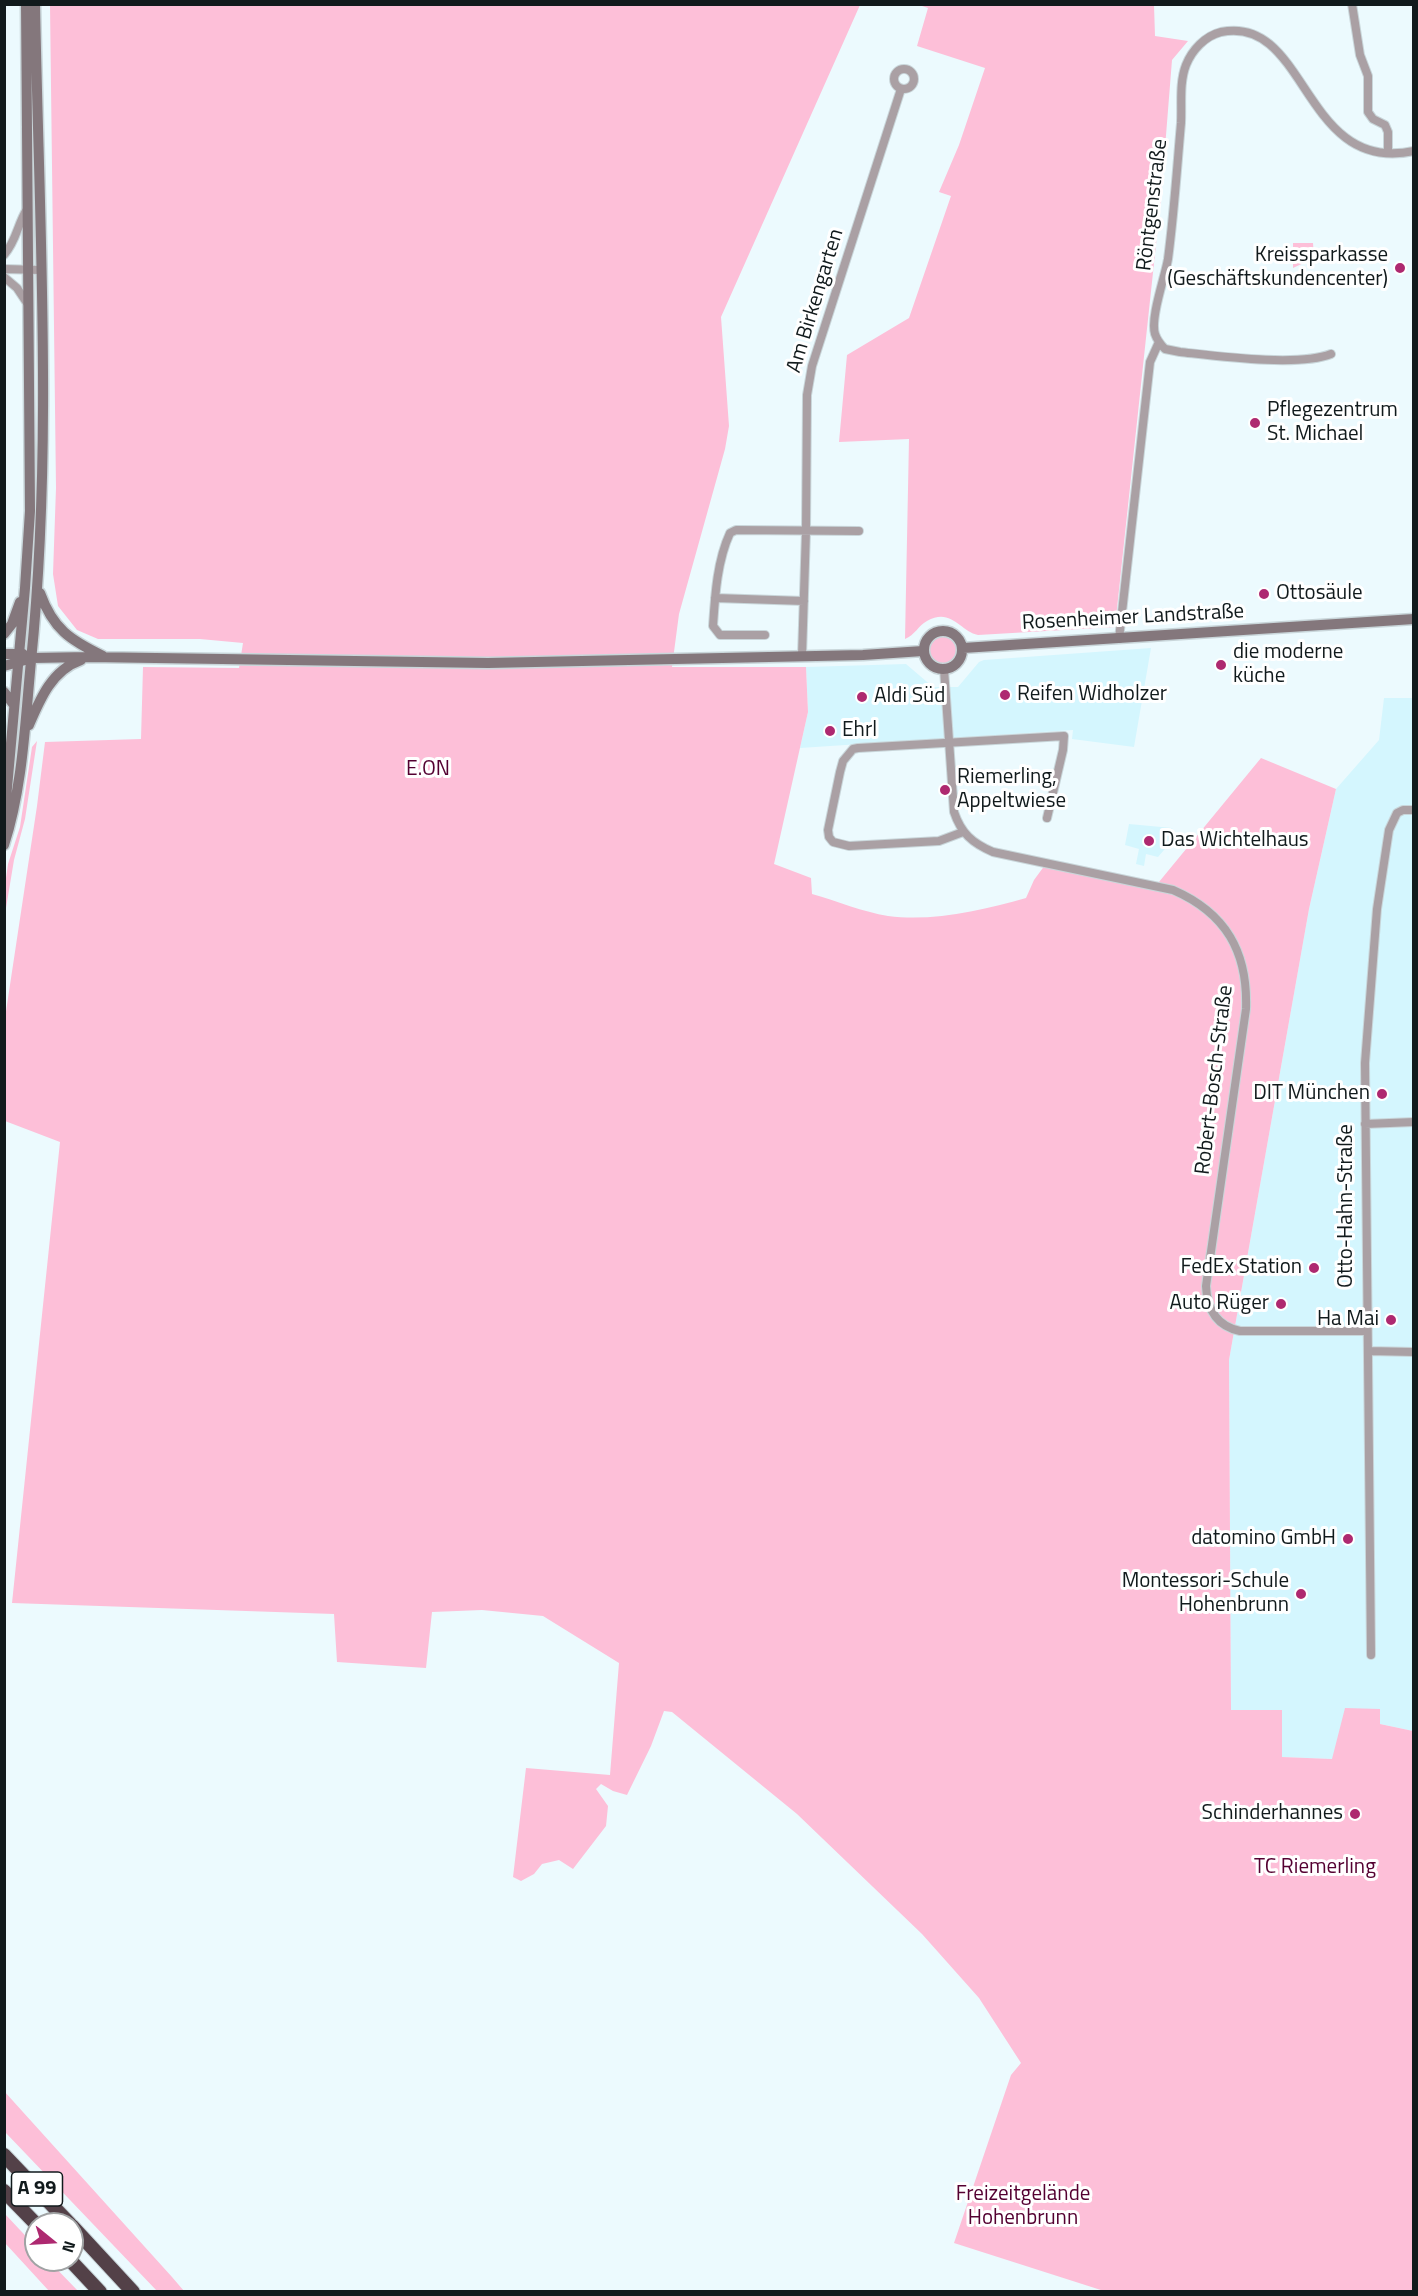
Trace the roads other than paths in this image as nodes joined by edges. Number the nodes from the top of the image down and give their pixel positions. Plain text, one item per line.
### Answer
1 (26, 4) edge
2 (36, 4) edge
3 (1352, 4) edge
4 (901, 88) dead end
5 (1413, 151) edge
6 (1388, 153) junction
7 (27, 209) junction
8 (4, 255) edge
9 (4, 268) edge
10 (26, 270) junction
11 (40, 270) junction
12 (4, 277) edge
13 (27, 303) junction
14 (1159, 342) junction
15 (1330, 354) dead end
16 (806, 531) junction
17 (859, 531) dead end
18 (25, 588) junction
19 (39, 590) junction
20 (715, 598) junction
21 (804, 601) junction
22 (1413, 619) edge
23 (4, 634) edge
24 (765, 635) dead end
25 (1119, 639) junction
26 (963, 648) junction
27 (923, 651) junction
28 (4, 654) edge
29 (802, 656) junction
30 (89, 657) junction
31 (105, 657) junction
32 (19, 658) junction
33 (32, 658) junction
34 (4, 666) edge
35 (944, 669) junction
36 (4, 692) edge
37 (14, 705) junction
38 (24, 737) junction
39 (948, 742) junction
40 (1413, 810) edge
41 (1047, 818) dead end
42 (4, 821) edge
43 (963, 832) junction
44 (4, 845) edge
45 (1413, 1122) edge
46 (1365, 1124) junction
47 (1366, 1331) junction
48 (1369, 1351) junction
49 (1413, 1352) edge
50 (1371, 1655) dead end
51 (4, 2155) edge
52 (4, 2191) edge
53 (24, 2212) edge
54 (59, 2212) edge
55 (84, 2239) edge
56 (81, 2272) edge
57 (100, 2292) edge
58 (133, 2292) edge

1 - 7 main road
2 - 11 main road
3 - 6 street
4 - 16 street, Am Birkengarten
5 - 6 street, Röntgenstraße
6 - 14 street, Röntgenstraße
7 - 8 street
7 - 10 main road
9 - 10 street
10 - 11 street
10 - 13 main road
11 - 19 main road
12 - 13 street
13 - 18 main road
14 - 15 street
14 - 25 street, Röntgenstraße
16 - 17 street
16 - 20 street
16 - 21 street, Am Birkengarten
18 - 23 main road
18 - 32 main road
19 - 31 main road
19 - 33 main road
20 - 21 street
20 - 24 street
21 - 29 street, Am Birkengarten
22 - 25 main road, Rosenheimer Landstraße
25 - 26 main road, Rosenheimer Landstraße
26 - 27 main road
26 - 35 main road
27 - 29 main road
27 - 35 main road
28 - 32 main road
29 - 31 main road
30 - 31 main road
30 - 33 main road
30 - 38 main road
32 - 33 main road
32 - 34 main road
32 - 37 main road
33 - 38 main road
35 - 39 street
36 - 37 main road
37 - 42 main road
38 - 44 main road
39 - 41 street
39 - 43 street
39 - 43 street
40 - 46 street, Otto-Hahn-Straße
43 - 47 street, Robert-Bosch-Straße
45 - 46 street
46 - 47 street, Otto-Hahn-Straße
47 - 48 street, Otto-Hahn-Straße
48 - 49 street
48 - 50 street, Otto-Hahn-Straße
51 - 54 highway, A 99
52 - 53 highway, A 99
55 - 58 highway, A 99
56 - 57 highway

